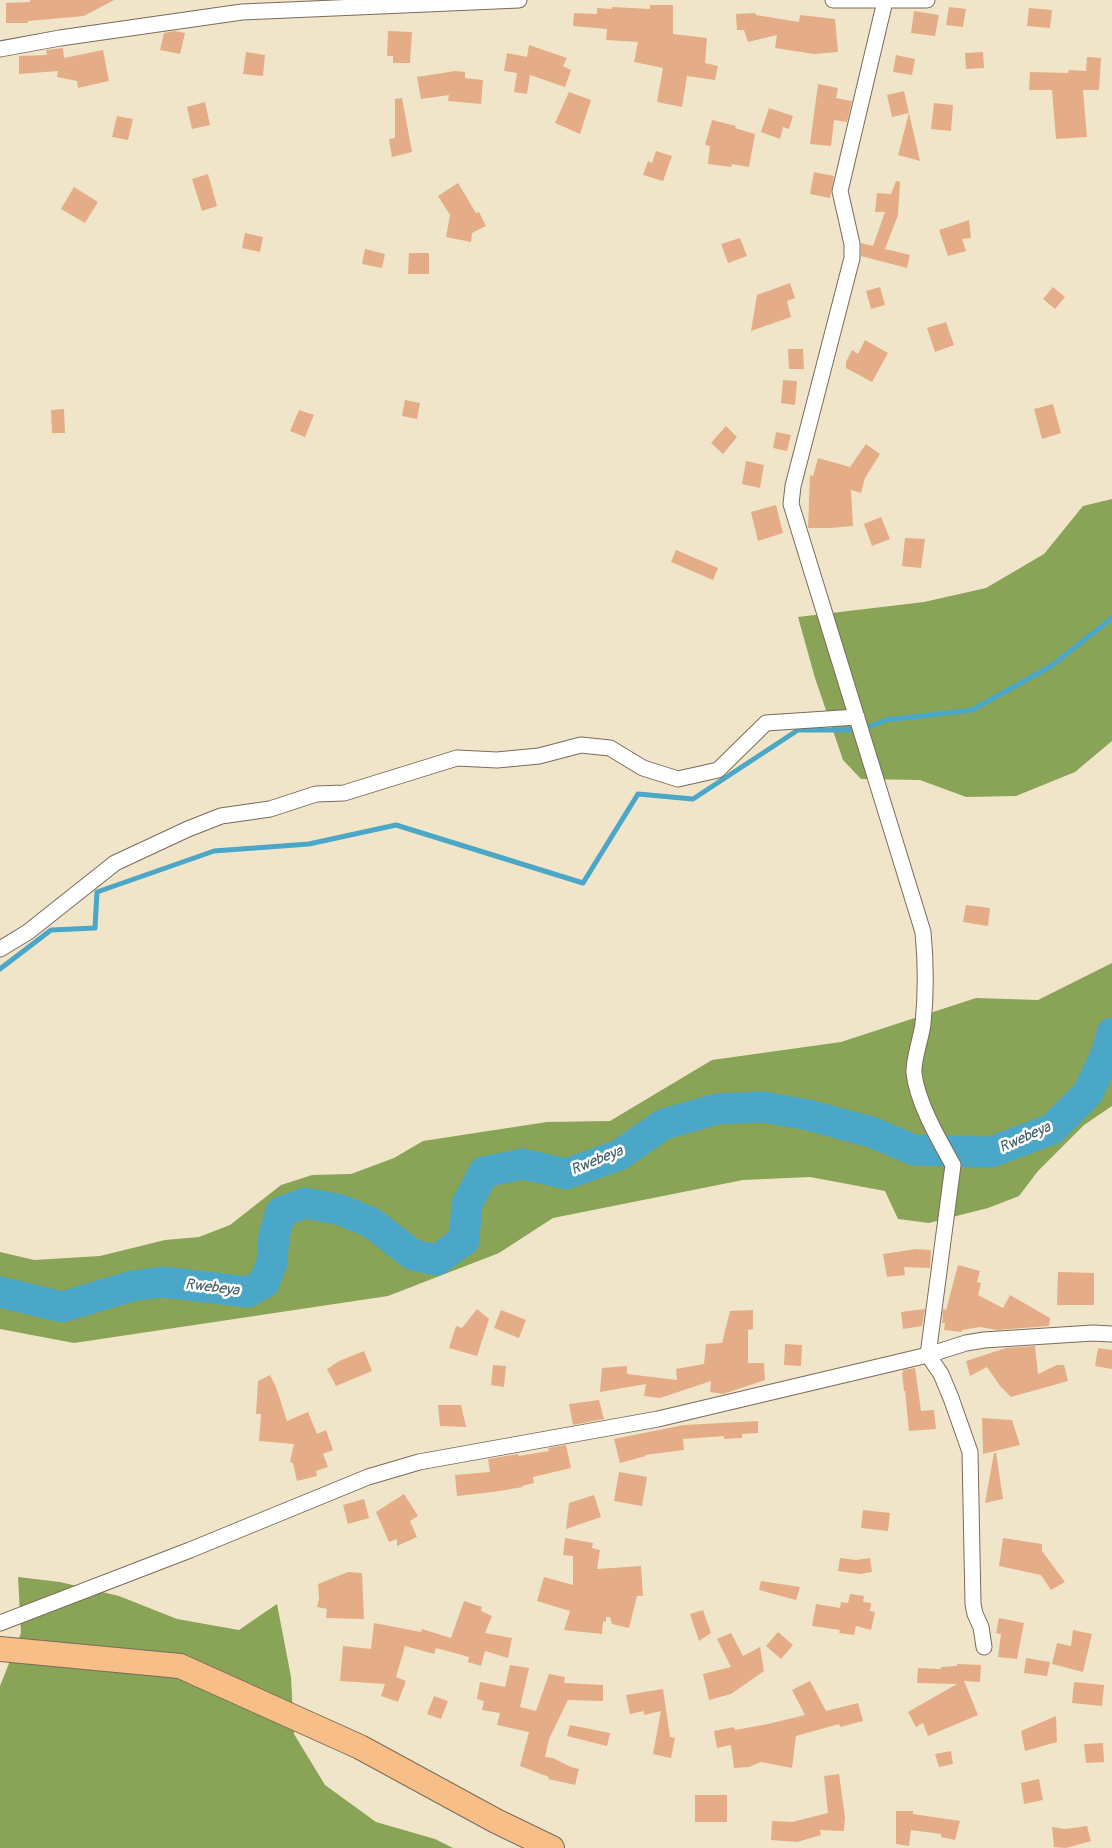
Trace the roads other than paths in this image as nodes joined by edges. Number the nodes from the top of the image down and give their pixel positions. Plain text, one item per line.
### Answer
1 (519, 0) edge
2 (833, 0) edge
3 (927, 0) edge
4 (885, 1) edge
5 (0, 49) edge
6 (857, 717) junction
7 (0, 949) edge
8 (1112, 1334) edge
9 (928, 1355) junction
10 (0, 1623) edge
11 (984, 1647) dead end
12 (0, 1649) edge
13 (552, 1848) edge

1 - 5 street
2 - 4 street
3 - 4 street
4 - 6 street
6 - 7 street
6 - 9 street
8 - 9 street
9 - 10 street
9 - 11 street
12 - 13 main road

